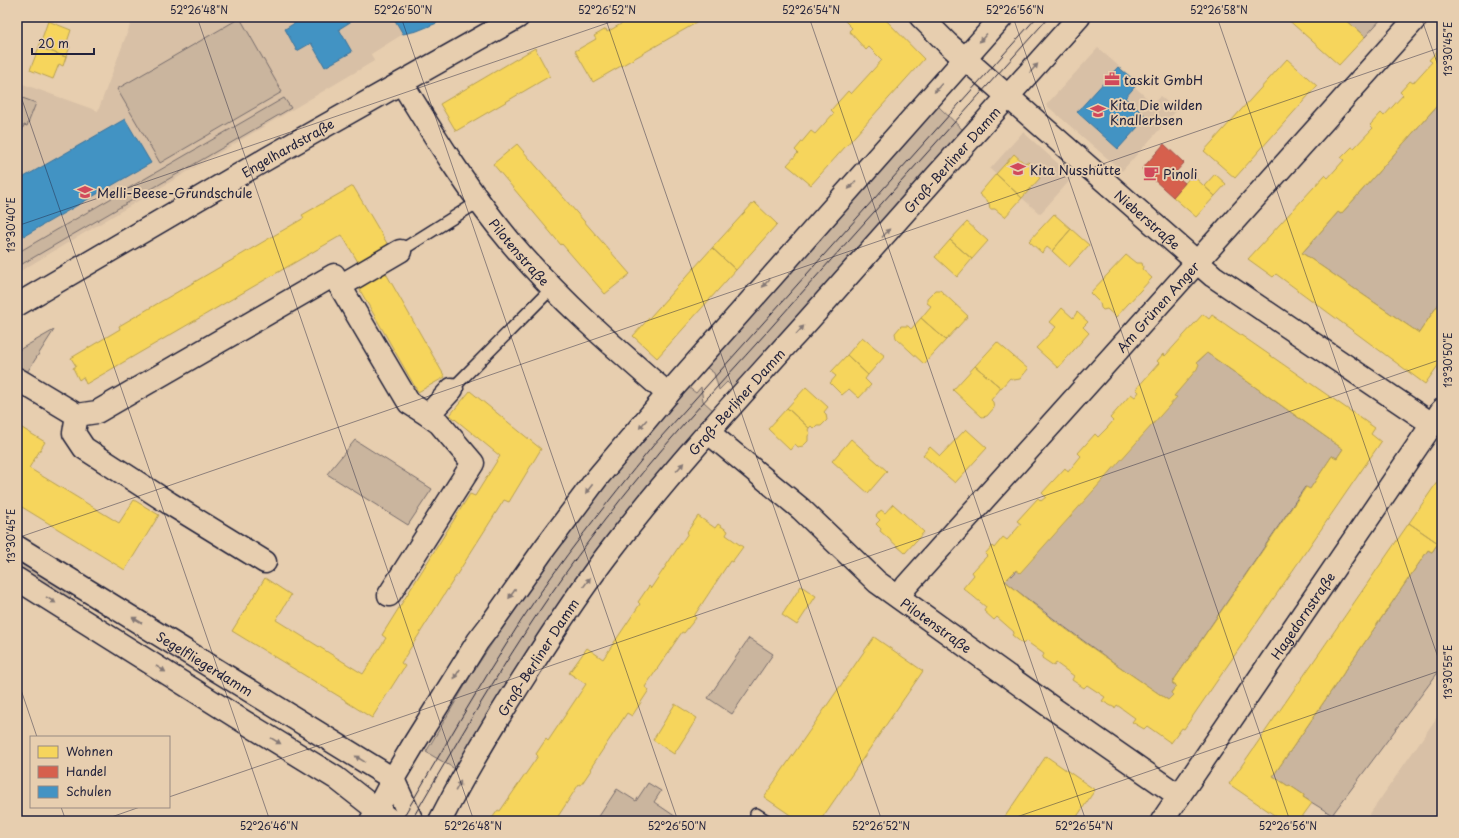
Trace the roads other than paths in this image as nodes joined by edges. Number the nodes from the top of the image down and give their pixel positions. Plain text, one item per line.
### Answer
1 (518, 17) edge
2 (921, 17) edge
3 (1002, 17) edge
4 (1079, 17) edge
5 (1417, 17) edge
6 (964, 59) junction
7 (402, 83) junction
8 (1008, 97) junction
9 (478, 202) junction
10 (400, 251) joint
11 (1197, 263) junction
12 (340, 286) junction
13 (552, 288) junction
14 (17, 305) edge
15 (17, 379) edge
16 (452, 389) joint
17 (668, 394) junction
18 (77, 415) junction
19 (428, 415) junction
20 (1437, 417) edge
21 (709, 432) junction
22 (17, 547) edge
23 (265, 562) dead end
24 (17, 578) edge
25 (389, 595) dead end
26 (899, 598) junction
27 (393, 779) junction
28 (1180, 796) junction
29 (756, 814) dead end
30 (379, 817) edge
31 (412, 821) edge
32 (440, 821) edge
33 (767, 821) edge
34 (1162, 821) edge

1 - 7 street, Engelhardstraße
2 - 6 street, Nieberstraße
3 -> 6 street
8 -> 4 street, Groß-Berliner Damm
5 - 11 street, Am Grünen Anger
6 - 8 street, Nieberstraße
6 -> 17 street
7 - 9 street, Pilotenstraße
7 - 14 street, Engelhardstraße
8 - 11 street, Nieberstraße
21 -> 8 street, Groß-Berliner Damm
9 - 10 lane
9 - 13 street, Pilotenstraße
10 - 12 street
11 - 20 street, Nieberstraße
11 - 26 street, Am Grünen Anger
12 - 18 street
12 - 19 street
13 - 16 lane
13 - 17 street, Pilotenstraße
15 - 18 street
16 - 19 street
17 -> 27 street
18 - 23 street
19 - 25 street
20 - 28 street, Hagedornstraße
21 - 26 street, Pilotenstraße
32 -> 21 street, Groß-Berliner Damm
27 -> 22 street, Segelfliegerdamm
24 -> 30 street
26 - 28 street, Pilotenstraße
27 - 30 street
27 - 31 street
28 - 34 street, Hagedornstraße
29 - 33 lane

